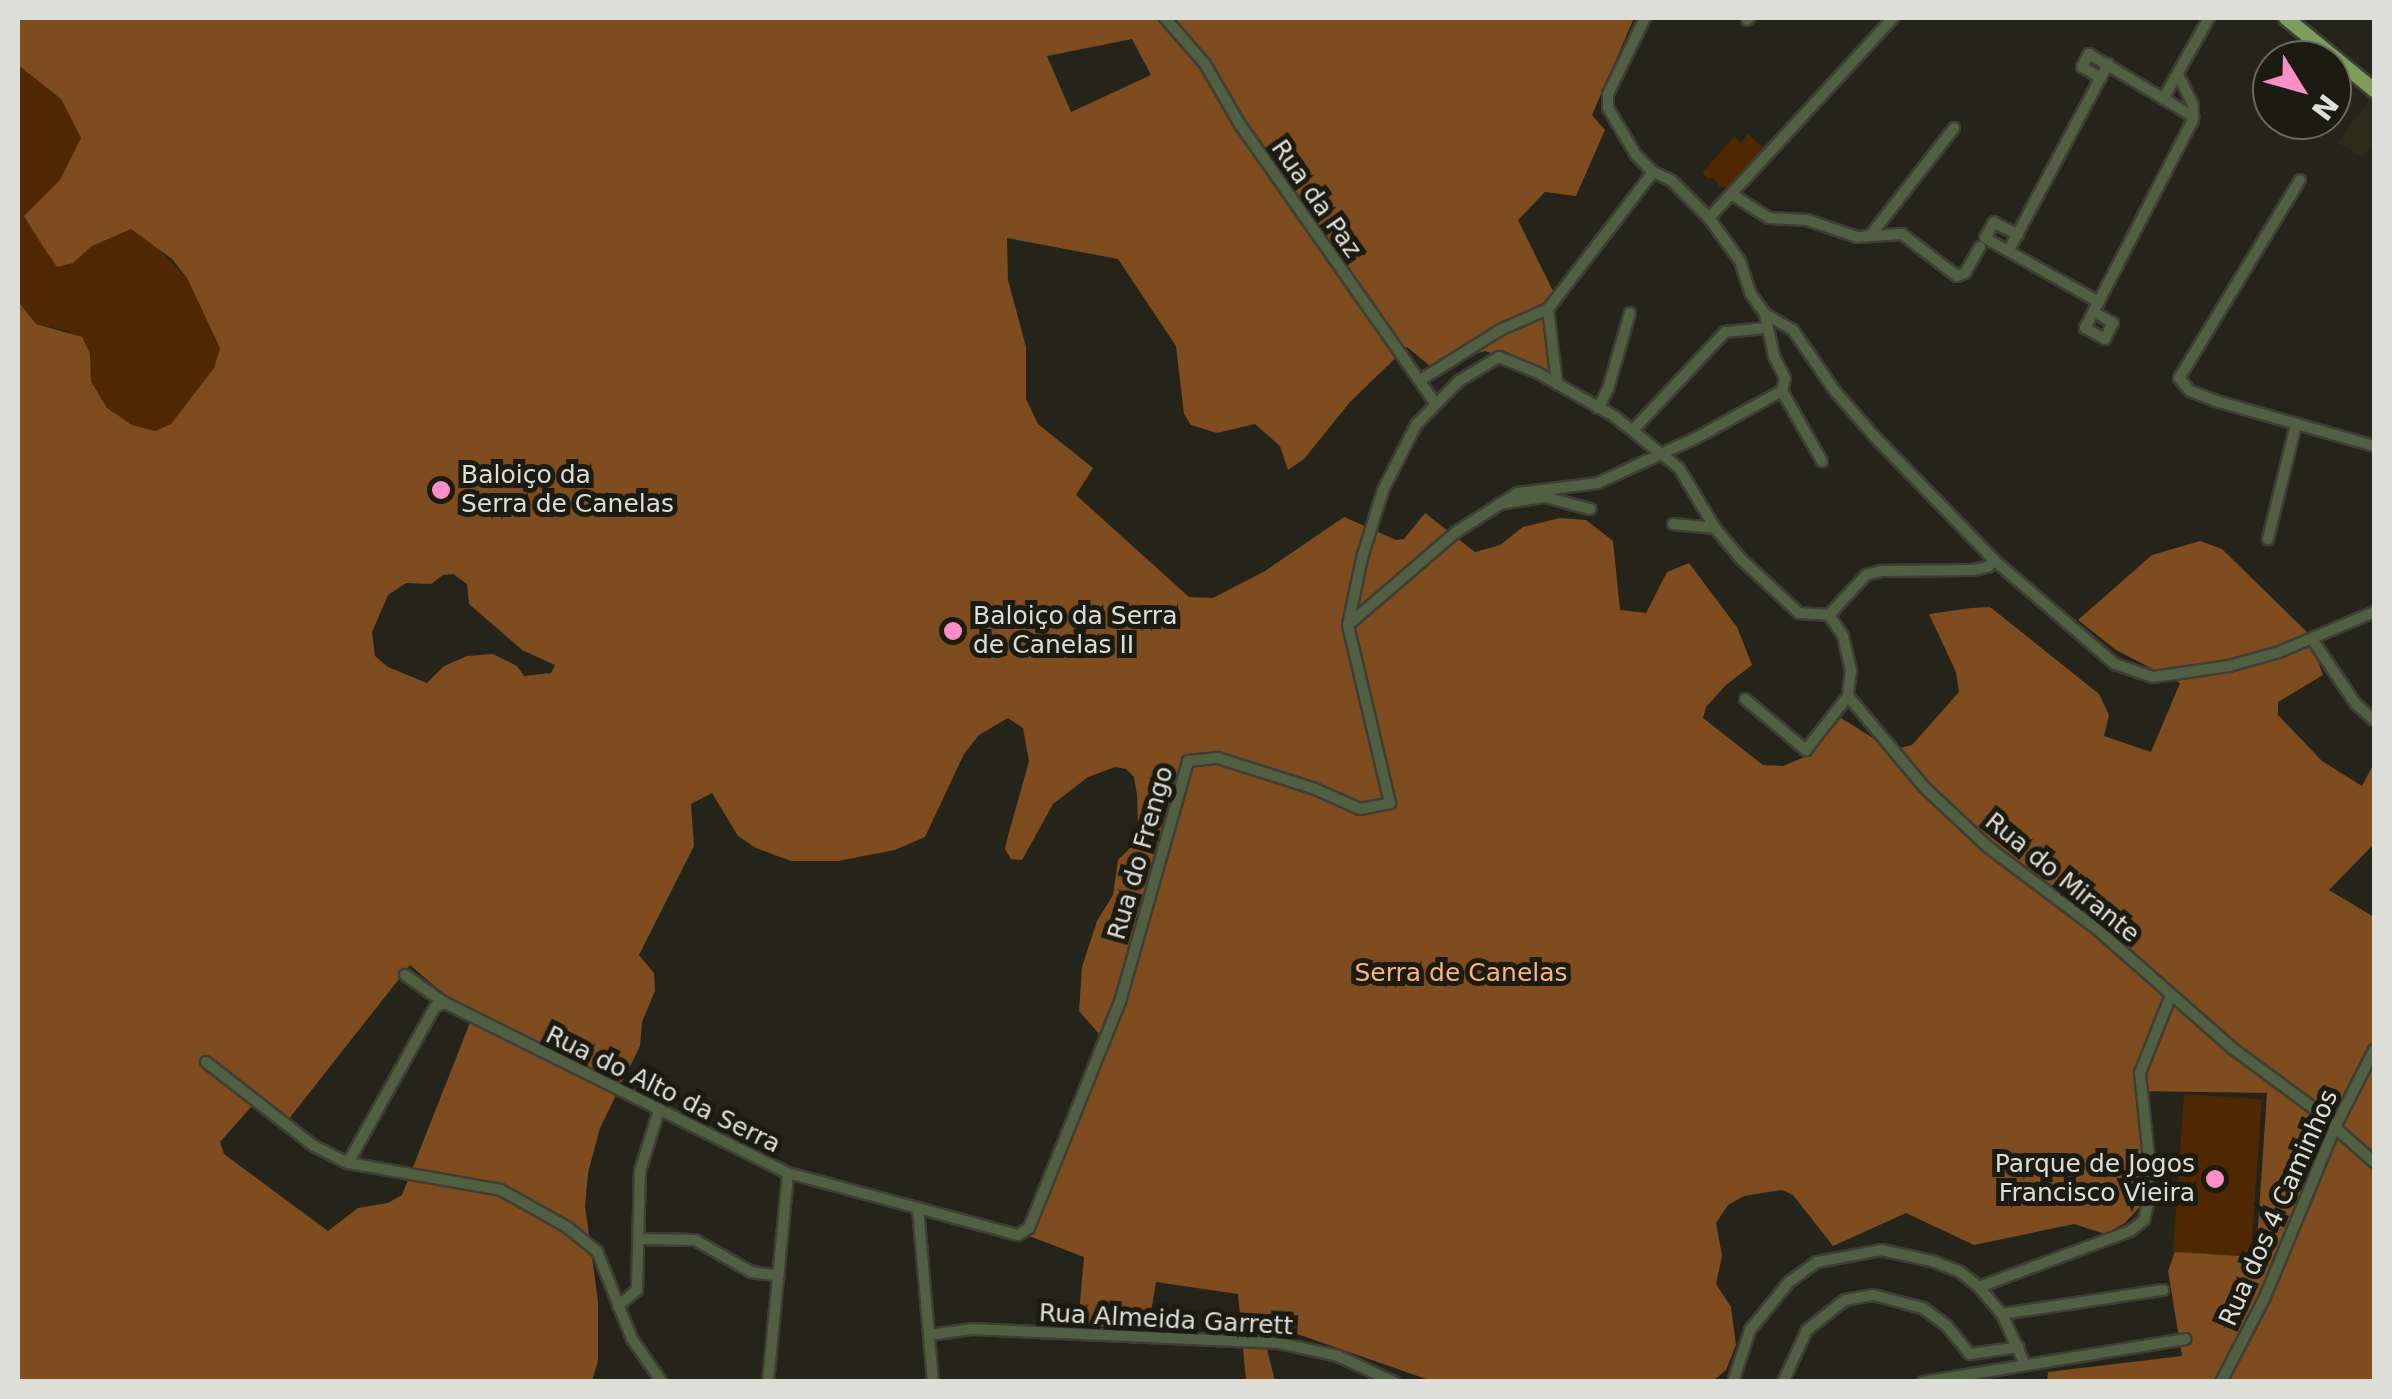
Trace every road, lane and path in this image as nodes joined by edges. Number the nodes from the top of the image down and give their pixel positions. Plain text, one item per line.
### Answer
1 (1165, 18) edge
2 (1645, 18) edge
3 (1893, 18) edge
4 (2209, 18) edge
5 (2286, 18) edge
6 (2108, 64) junction
7 (2178, 74) junction
8 (2101, 78) junction
9 (2374, 90) edge
10 (2163, 99) junction
11 (2194, 119) junction
12 (1954, 128) dead end
13 (1653, 172) junction
14 (2300, 180) dead end
15 (1732, 194) junction
16 (1709, 218) junction
17 (2018, 235) junction
18 (1870, 236) junction
19 (1983, 242) junction
20 (2010, 250) junction
21 (1548, 309) junction
22 (1630, 313) dead end
23 (1765, 314) junction
24 (1766, 328) junction
25 (1422, 379) junction
26 (1557, 384) junction
27 (1782, 391) junction
28 (1435, 403) junction
29 (1598, 408) junction
30 (2296, 424) junction
31 (1633, 430) junction
32 (2374, 446) edge
33 (1662, 453) junction
34 (1822, 461) dead end
35 (1499, 504) junction
36 (1590, 509) dead end
37 (1673, 524) dead end
38 (1716, 528) junction
39 (2268, 539) dead end
40 (1994, 560) junction
41 (2374, 612) edge
42 (1829, 616) junction
43 (1348, 625) junction
44 (2312, 639) junction
45 (1848, 696) junction
46 (1746, 698) dead end
47 (2374, 720) edge
48 (405, 975) dead end
49 (2171, 995) junction
50 (445, 1003) junction
51 (2374, 1050) edge
52 (206, 1062) dead end
53 (659, 1110) junction
54 (2335, 1127) junction
55 (348, 1162) junction
56 (2374, 1162) edge
57 (788, 1173) junction
58 (918, 1208) junction
59 (638, 1239) junction
60 (779, 1276) junction
61 (1980, 1287) junction
62 (2163, 1290) dead end
63 (618, 1306) junction
64 (2002, 1314) junction
65 (929, 1335) junction
66 (2185, 1339) dead end
67 (2020, 1347) junction
68 (2024, 1365) junction
69 (662, 1382) edge
70 (768, 1382) edge
71 (932, 1382) edge
72 (1394, 1382) edge
73 (1734, 1382) edge
74 (1783, 1382) edge
75 (1922, 1382) edge
76 (2220, 1382) edge

1 - 25 street, Rua da Paz
2 - 13 street
3 - 15 street
4 - 7 street
5 - 9 main road
6 - 8 street
6 - 8 street
6 - 10 street
7 - 10 street
7 - 11 street
8 - 17 street
10 - 11 street
11 - 20 street
12 - 18 street
13 - 16 street
13 - 21 street
14 - 30 street
15 - 16 street
15 - 18 street
16 - 23 street
17 - 19 street
17 - 20 street
18 - 19 street
19 - 20 street
21 - 25 street
21 - 26 street
22 - 29 street
23 - 24 street
23 - 40 street
24 - 27 street
24 - 31 street
25 - 28 street, Rua da Paz
26 - 28 street, Rua do Frengo
26 - 29 street, Rua do Frengo
27 - 33 street
27 - 34 street
28 - 43 street, Rua do Frengo
29 - 31 street, Rua do Frengo
30 - 32 street
30 - 39 street
31 - 33 street, Rua do Frengo
33 - 35 street
33 - 38 street, Rua do Frengo
35 - 36 street
35 - 43 street
37 - 38 street
38 - 42 street, Rua do Frengo
40 - 42 street
40 - 44 street
41 - 44 street
42 - 45 street
43 - 58 street, Rua do Frengo
44 - 47 street
45 - 46 street
45 - 49 street, Rua do Mirante
48 - 50 street, Rua do Alto da Serra
49 - 54 street, Rua do Mirante
49 - 61 street
50 - 53 street, Rua do Alto da Serra
50 - 55 street
51 - 54 street, Rua dos 4 Caminhos
52 - 55 street
53 - 57 street, Rua do Alto da Serra
53 - 59 street
54 - 56 street, Rua do Mirante
54 - 76 street, Rua dos 4 Caminhos
55 - 63 street
57 - 58 street, Rua do Alto da Serra
57 - 60 street
58 - 65 street
59 - 60 street
59 - 63 street
60 - 70 street
61 - 64 street
61 - 73 street
62 - 64 street
63 - 69 street
64 - 67 street
65 - 71 street
65 - 72 street, Rua Almeida Garrett
66 - 68 street
67 - 68 street
67 - 74 street
68 - 75 street

